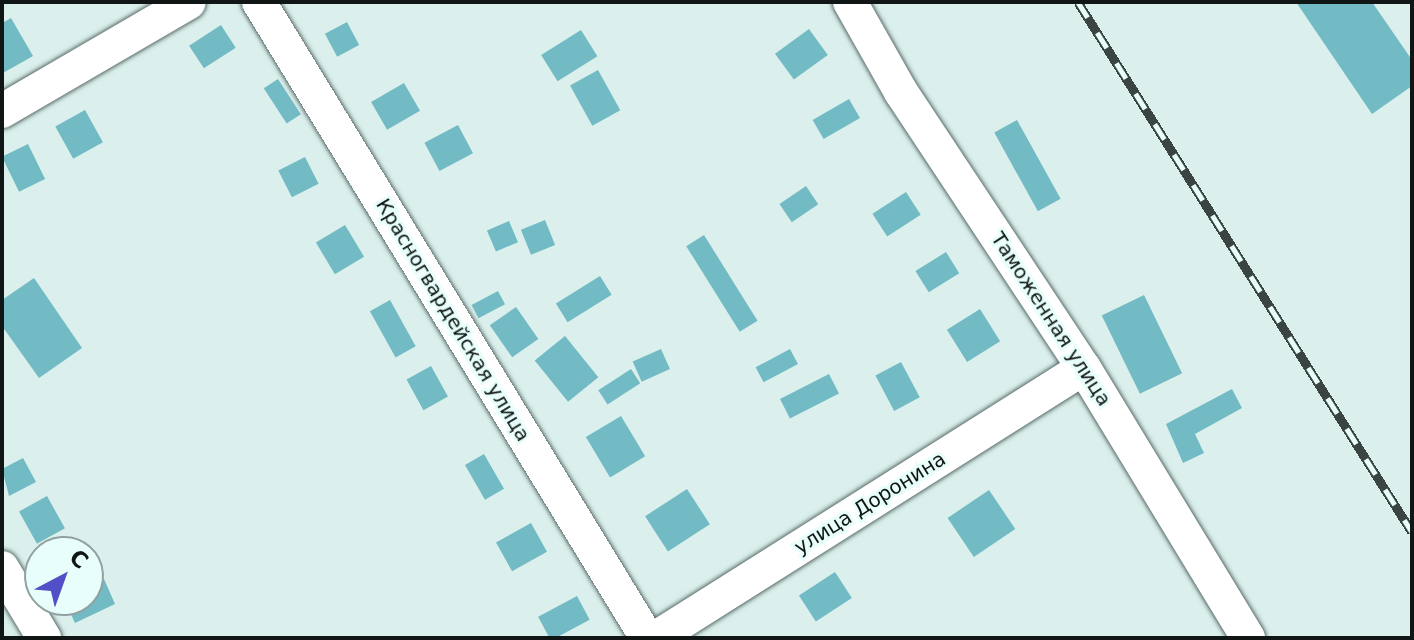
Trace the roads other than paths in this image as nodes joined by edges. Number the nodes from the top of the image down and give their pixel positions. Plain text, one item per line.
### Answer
1 (189, 2) edge
2 (259, 2) edge
3 (850, 2) edge
4 (2, 111) edge
5 (1084, 368) junction
6 (2, 568) edge
7 (44, 638) edge
8 (647, 638) edge
9 (656, 638) edge
10 (1248, 638) edge

1 - 4 street
2 - 8 street, Красногвардейская улица
3 - 5 street, Таможенная улица
5 - 9 street, улица Доронина
5 - 10 street, Таможенная улица
6 - 7 street

